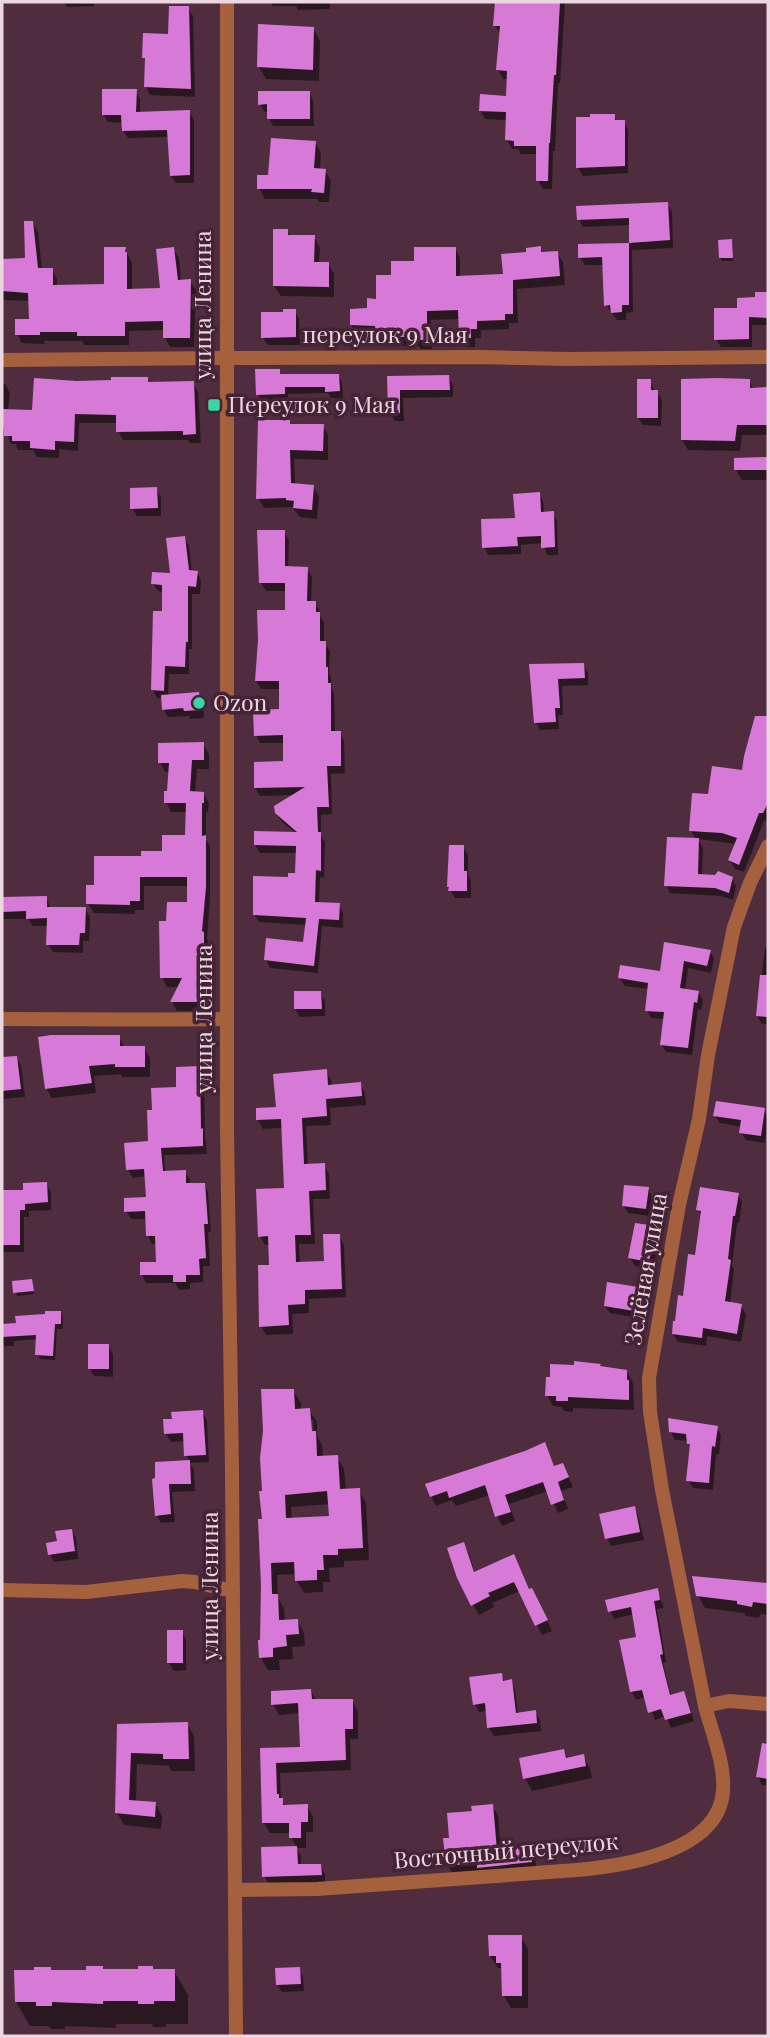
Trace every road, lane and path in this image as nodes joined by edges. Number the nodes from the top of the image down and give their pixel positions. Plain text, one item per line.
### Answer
1 (226, 2) edge
2 (768, 357) edge
3 (225, 358) junction
4 (2, 360) edge
5 (768, 846) edge
6 (2, 1019) edge
7 (227, 1019) junction
8 (2, 1590) edge
9 (233, 1591) junction
10 (768, 1704) edge
11 (705, 1706) junction
12 (236, 1890) junction
13 (236, 2036) edge

1 - 3 street, улица Ленина
2 - 3 street, переулок 9 Мая
3 - 4 street, переулок 9 Мая
3 - 7 street, улица Ленина
5 - 11 street, Зелёная улица
6 - 7 street
7 - 9 street, улица Ленина
8 - 9 street
9 - 12 street, улица Ленина
10 - 11 street
11 - 12 street, Восточный переулок
12 - 13 street, улица Ленина

